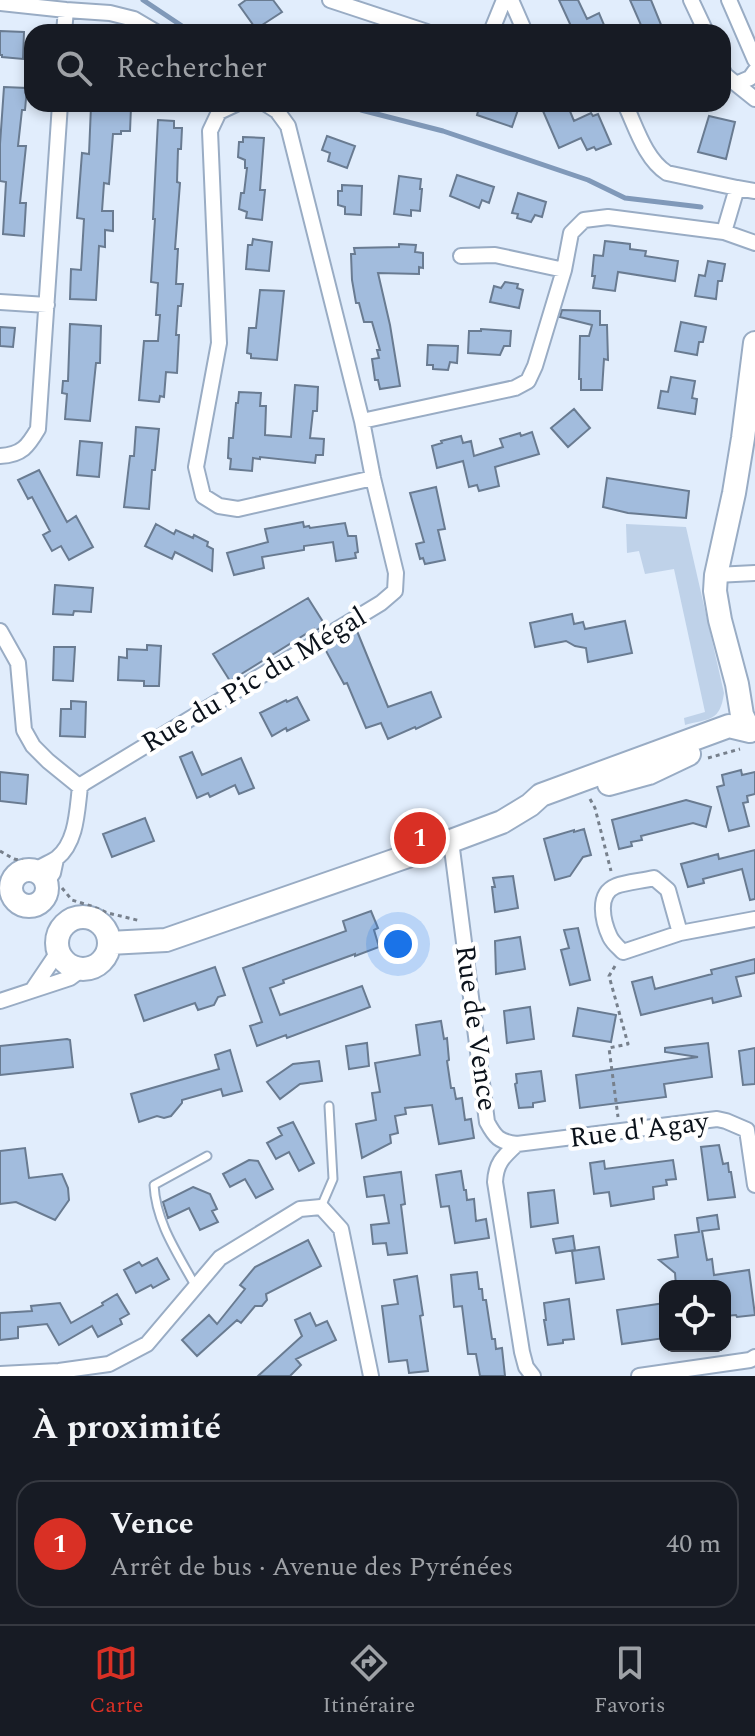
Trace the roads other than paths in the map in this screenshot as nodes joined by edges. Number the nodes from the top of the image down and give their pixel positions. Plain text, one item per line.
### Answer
1 (330, 0) edge
2 (504, 0) edge
3 (511, 0) edge
4 (691, 0) edge
5 (729, 0) edge
6 (0, 3) edge
7 (66, 10) junction
8 (65, 24) edge
9 (142, 24) edge
10 (403, 24) edge
11 (494, 24) edge
12 (522, 24) edge
13 (702, 24) edge
14 (755, 60) edge
15 (755, 71) edge
16 (731, 80) edge
17 (736, 84) junction
18 (755, 99) edge
19 (59, 112) edge
20 (219, 112) edge
21 (278, 112) edge
22 (629, 112) edge
23 (737, 188) junction
24 (755, 191) edge
25 (724, 232) junction
26 (755, 243) edge
27 (461, 256) dead end
28 (564, 270) junction
29 (0, 302) edge
30 (47, 305) junction
31 (755, 343) edge
32 (752, 386) edge
33 (362, 421) junction
34 (0, 456) edge
35 (373, 478) junction
36 (755, 573) edge
37 (716, 575) junction
38 (0, 631) edge
39 (752, 731) edge
40 (677, 749) junction
41 (628, 779) junction
42 (80, 787) junction
43 (530, 805) junction
44 (451, 841) junction
45 (7, 878) edge
46 (41, 887) junction
47 (755, 919) edge
48 (680, 933) junction
49 (63, 934) junction
50 (109, 943) junction
51 (81, 970) junction
52 (33, 989) junction
53 (0, 1001) edge
54 (329, 1106) dead end
55 (751, 1126) edge
56 (517, 1144) junction
57 (207, 1156) dead end
58 (755, 1185) edge
59 (321, 1207) junction
60 (196, 1287) junction
61 (755, 1357) edge
62 (0, 1374) edge
63 (371, 1376) edge
64 (533, 1376) edge
65 (639, 1376) edge

1 - 10 street
2 - 11 street
3 - 12 street
4 - 13 street
5 - 14 street
6 - 7 street
7 - 8 street
7 - 9 street
15 - 17 street
16 - 17 street
17 - 18 street
19 - 30 street
20 - 35 street
21 - 33 street, Rue du Pic du Mégal
22 - 23 street
23 - 24 street
23 - 25 street
25 - 26 street
25 - 28 street
27 - 28 street
28 - 33 street
29 - 30 street
30 - 34 street
31 - 32 main road
32 - 37 main road
33 - 35 street, Rue du Pic du Mégal
35 - 42 street, Rue du Pic du Mégal
36 - 37 street
37 - 39 main road
38 - 42 street
39 - 40 main road
39 - 41 main road
40 - 41 main road
40 - 43 main road
41 - 43 main road
42 - 46 street
43 - 44 main road
44 - 50 main road
44 - 56 street, Rue de Vence
45 - 46 main road
45 - 46 main road
46 - 49 main road
47 - 48 street
48 - 48 street
49 - 50 main road
49 - 51 main road
49 - 52 street
50 - 51 main road
51 - 52 street
52 - 53 street
54 - 59 lane
55 - 56 street, Rue d'Agay
55 - 58 street
56 - 64 street, Rue de Vence
57 - 60 lane
59 - 60 street
59 - 63 street
60 - 62 street
61 - 65 street

